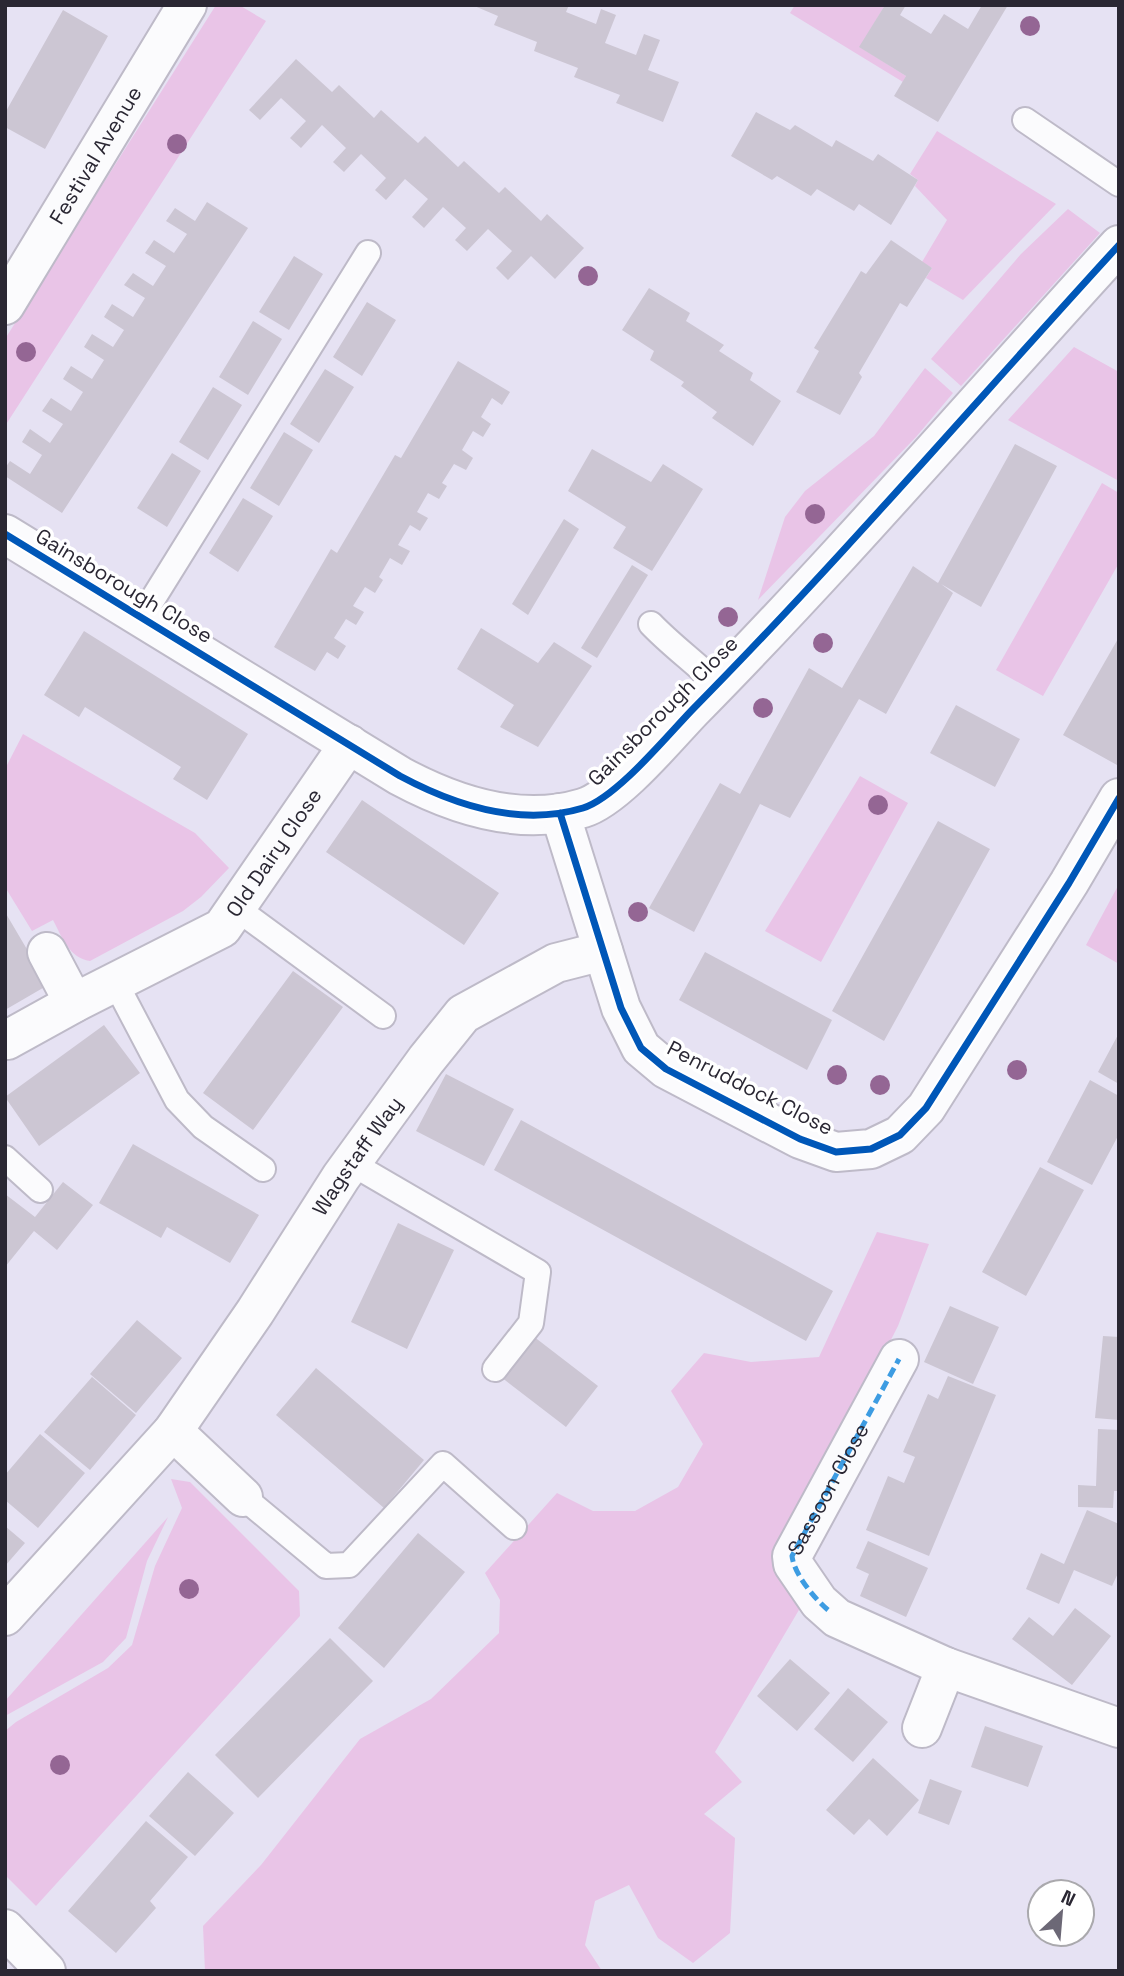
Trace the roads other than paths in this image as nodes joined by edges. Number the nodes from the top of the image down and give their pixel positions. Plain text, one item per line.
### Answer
1 (187, 5) edge
2 (1025, 120) dead end
3 (1119, 184) edge
4 (1119, 245) edge
5 (368, 253) dead end
6 (5, 305) edge
7 (5, 534) edge
8 (141, 618) junction
9 (652, 624) dead end
10 (717, 684) junction
11 (349, 744) junction
12 (1119, 797) edge
13 (560, 813) junction
14 (236, 908) junction
15 (603, 951) junction
16 (47, 953) dead end
17 (115, 982) junction
18 (74, 1003) junction
19 (383, 1016) dead end
20 (7, 1040) edge
21 (5, 1158) edge
22 (351, 1163) junction
23 (263, 1169) dead end
24 (40, 1190) dead end
25 (899, 1359) dead end
26 (495, 1368) dead end
27 (173, 1431) junction
28 (243, 1497) joint
29 (513, 1527) dead end
30 (5, 1616) edge
31 (946, 1667) junction
32 (1117, 1717) edge
33 (922, 1728) dead end

1 - 6 street, Festival Avenue
2 - 3 lane
4 - 10 street, Gainsborough Close
5 - 8 lane
7 - 8 street, Gainsborough Close
8 - 11 street, Gainsborough Close
9 - 10 lane
10 - 13 street, Gainsborough Close
11 - 13 street, Gainsborough Close
11 - 14 street, Old Dairy Close
12 - 15 street, Penruddock Close
13 - 15 street, Penruddock Close
14 - 17 street, Old Dairy Close
14 - 19 lane
15 - 22 street, Wagstaff Way
16 - 18 street
17 - 18 street, Old Dairy Close
17 - 23 lane
18 - 20 street, Old Dairy Close
21 - 24 lane
22 - 26 lane
22 - 27 street, Wagstaff Way
25 - 31 street, Sassoon Close
27 - 28 street
27 - 30 street, Wagstaff Way
28 - 29 lane
31 - 32 street, Sassoon Close
31 - 33 street

